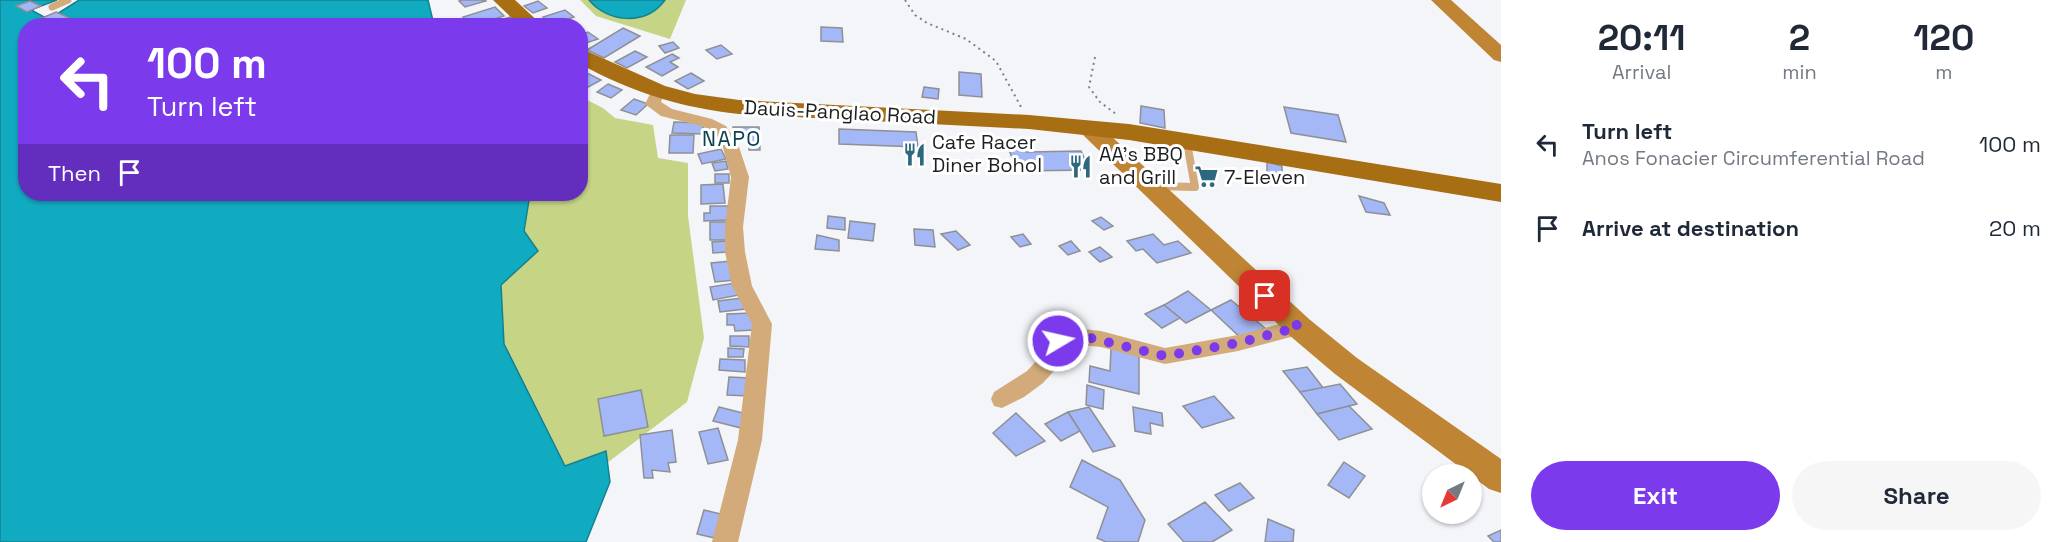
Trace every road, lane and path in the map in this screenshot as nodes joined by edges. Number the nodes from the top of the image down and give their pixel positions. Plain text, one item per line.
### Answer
1 (68, 0) edge
2 (503, 0) edge
3 (905, 0) edge
4 (1440, 0) edge
5 (52, 7) dead end
6 (523, 18) edge
7 (1501, 56) edge
8 (1095, 57) dead end
9 (588, 60) edge
10 (657, 93) junction
11 (1029, 122) junction
12 (1089, 128) junction
13 (1129, 132) junction
14 (1187, 141) junction
15 (1150, 186) junction
16 (1501, 193) edge
17 (1299, 327) junction
18 (1002, 399) dead end
19 (1501, 478) edge
20 (725, 542) edge

1 - 5 lane
2 - 6 main road
3 - 11 path
4 - 7 main road
8 - 13 path
9 - 10 main road, Dauis-Panglao Road
10 - 11 main road, Dauis-Panglao Road
10 - 20 street
11 - 12 main road, Dauis-Panglao Road
12 - 13 main road, Dauis-Panglao Road
12 - 15 main road
13 - 14 main road, Dauis-Panglao Road
14 - 15 lane
14 - 16 main road, Dauis-Panglao Road
15 - 17 main road
17 - 18 street
17 - 19 main road

